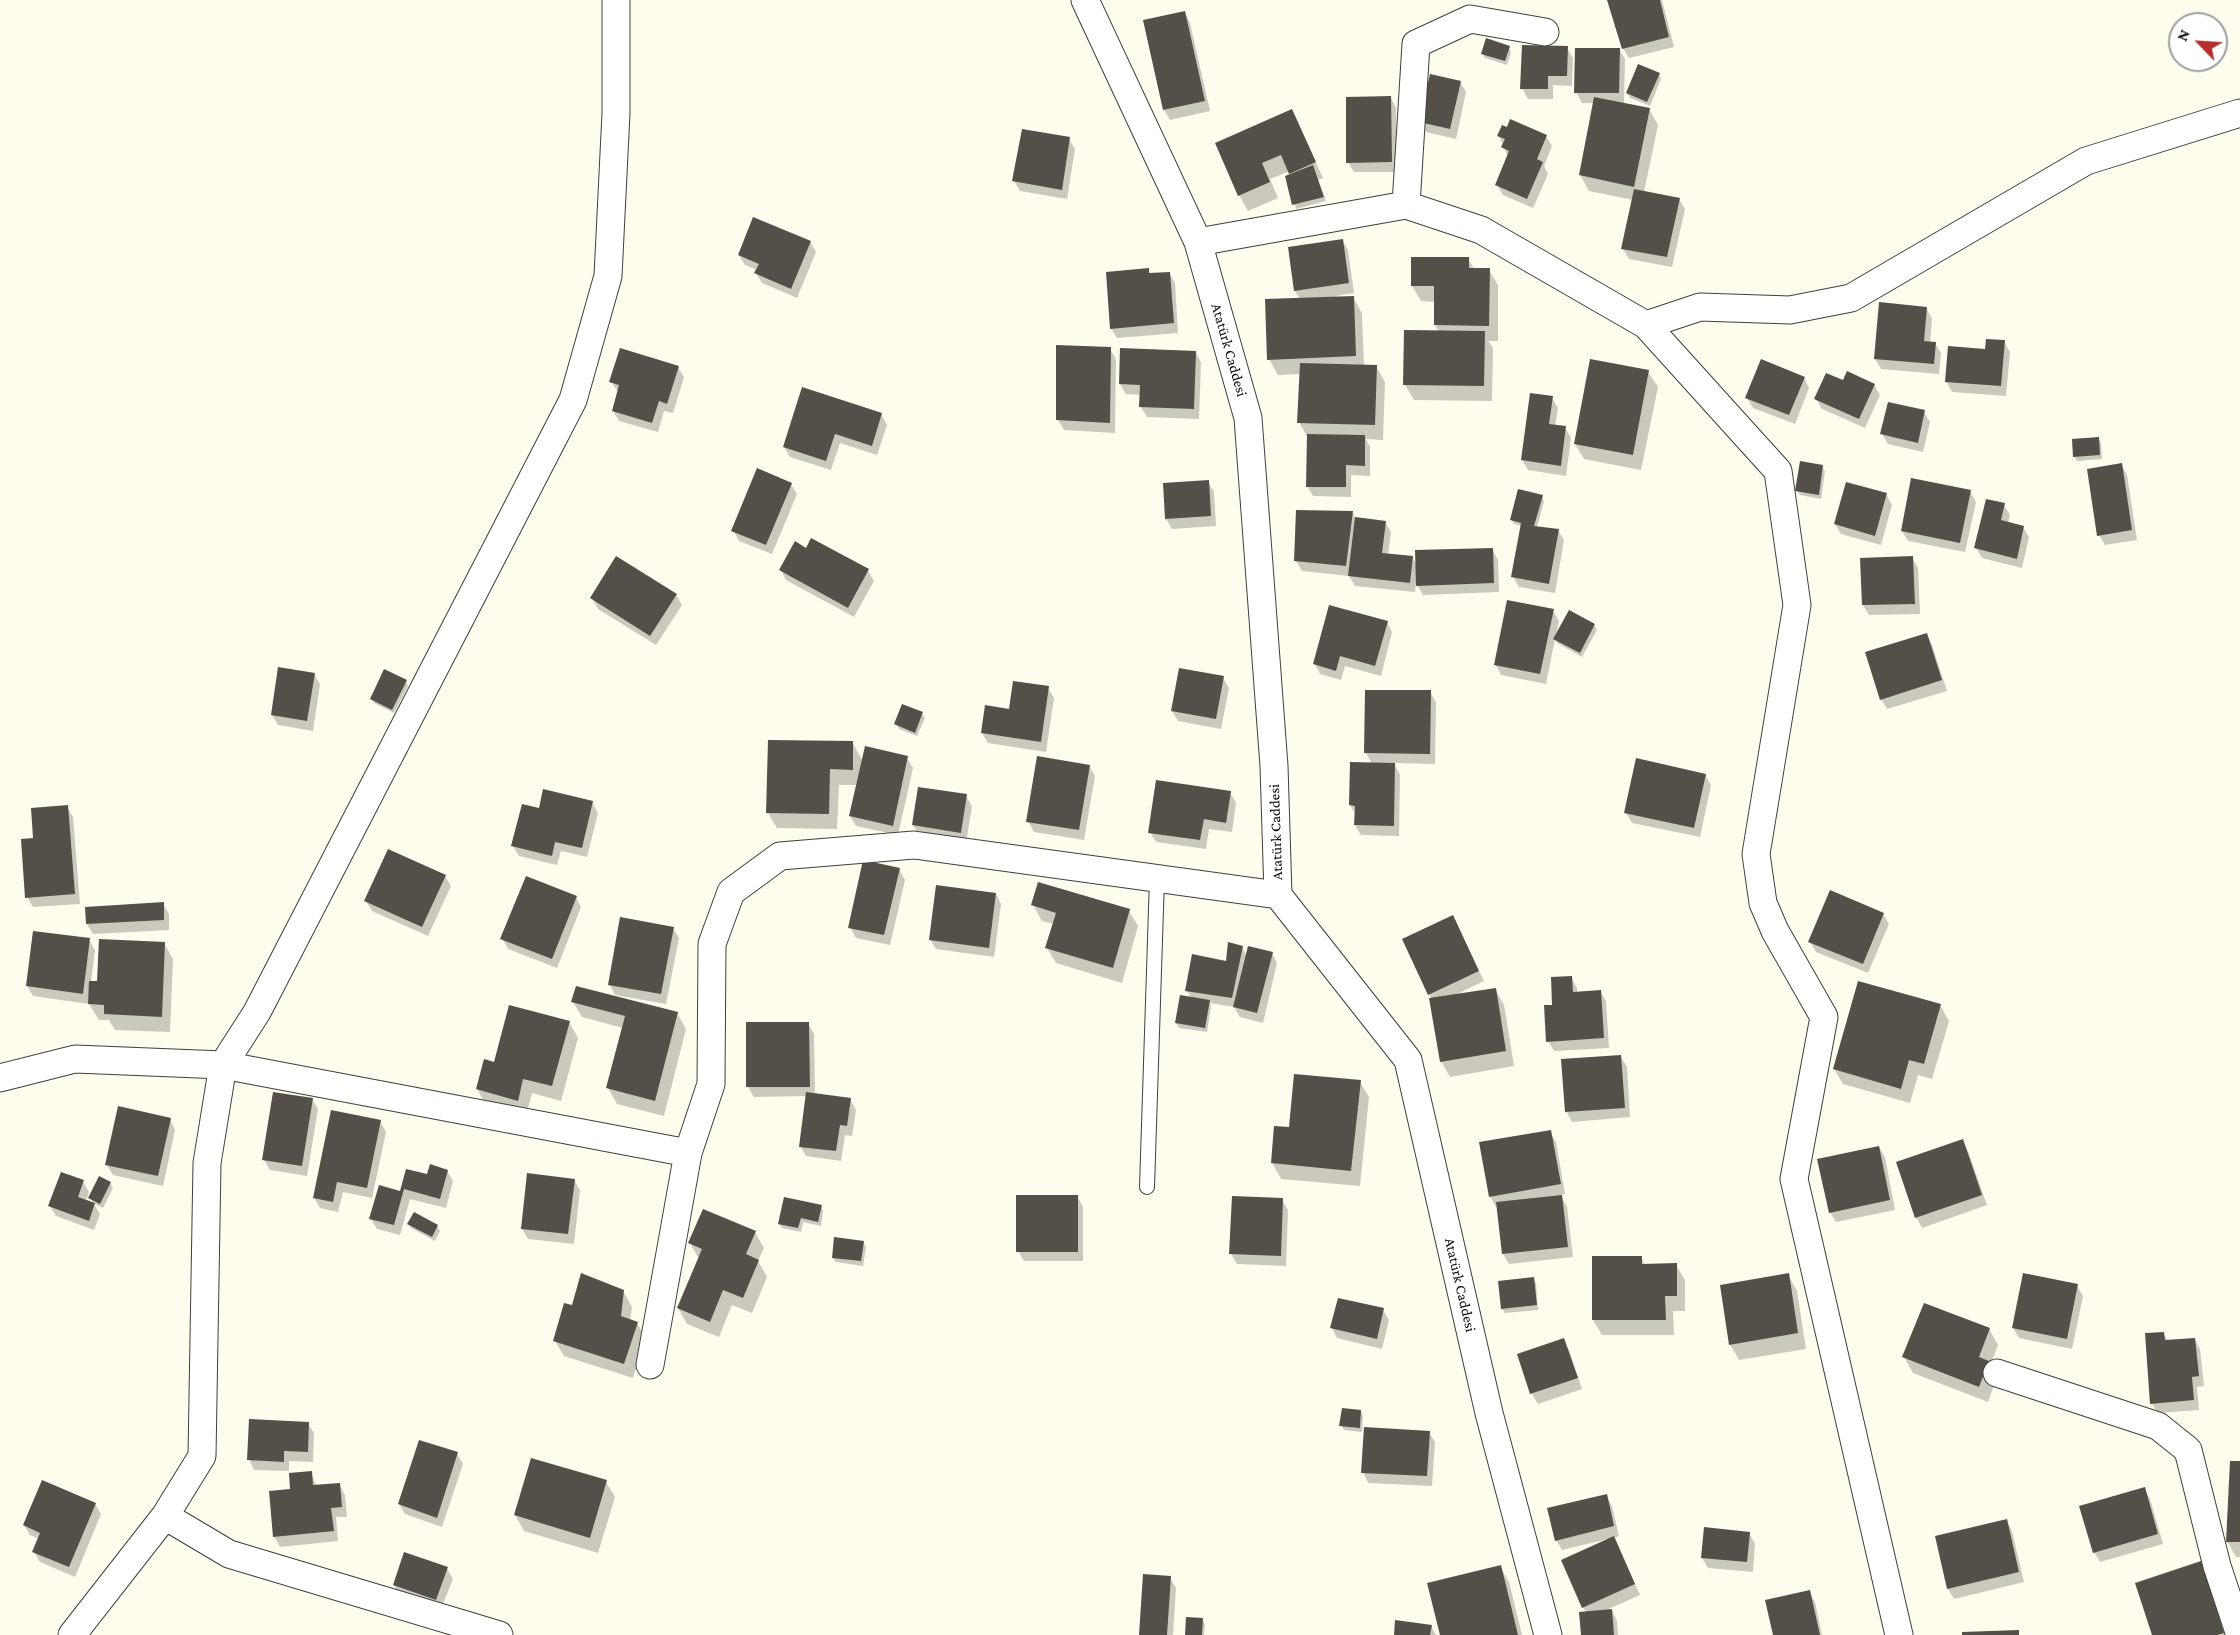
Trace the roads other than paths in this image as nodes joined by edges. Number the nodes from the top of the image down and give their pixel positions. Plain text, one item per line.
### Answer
1 (616, 0) edge
2 (1085, 0) edge
3 (1545, 33) dead end
4 (2240, 113) edge
5 (1406, 205) junction
6 (1198, 242) junction
7 (1646, 325) junction
8 (1157, 878) junction
9 (1278, 895) junction
10 (223, 1065) junction
11 (0, 1078) edge
12 (688, 1153) junction
13 (1147, 1186) dead end
14 (650, 1365) dead end
15 (1997, 1373) dead end
16 (165, 1516) junction
17 (72, 1635) edge
18 (499, 1635) edge
19 (1548, 1635) edge
20 (1899, 1635) edge
21 (2240, 1635) edge

1 - 10 street
2 - 6 street, Atatürk Caddesi
3 - 5 street
4 - 7 street
5 - 6 street
5 - 7 street
6 - 9 street, Atatürk Caddesi
7 - 20 street
8 - 9 street
8 - 12 street
8 - 13 lane
9 - 19 street, Atatürk Caddesi
10 - 11 street
10 - 12 street
10 - 16 street
12 - 14 street
15 - 21 street
16 - 17 street
16 - 18 street

